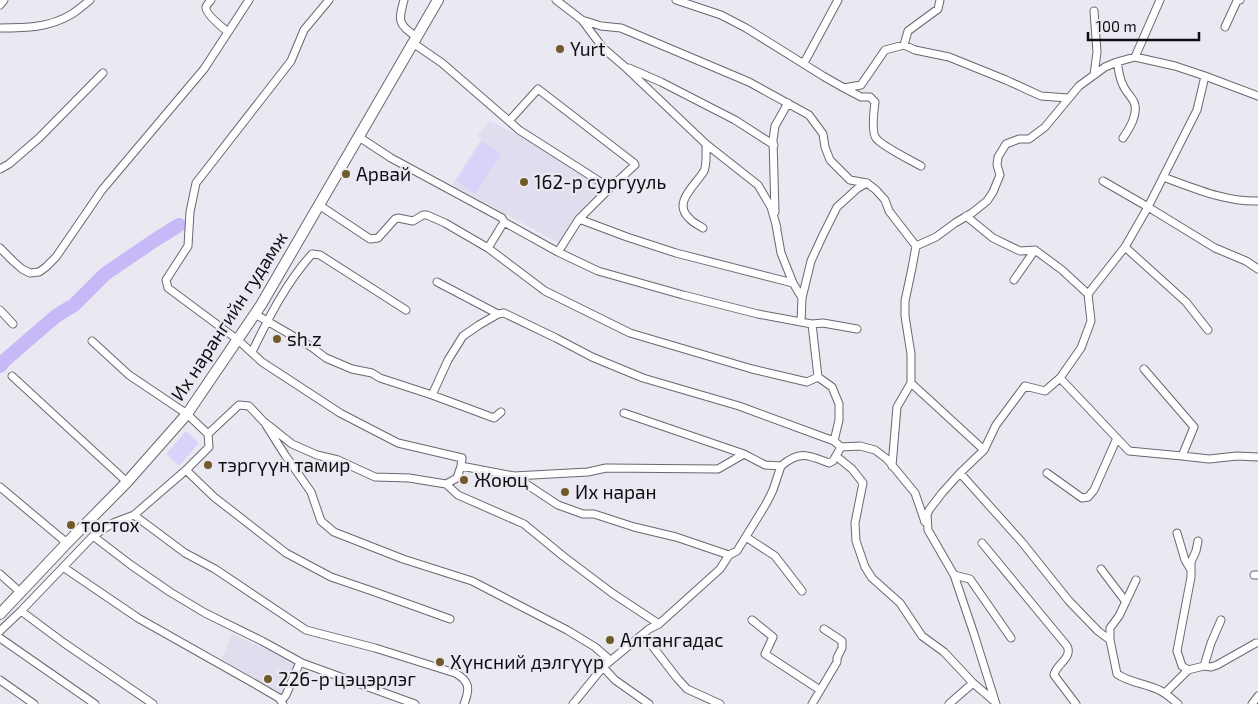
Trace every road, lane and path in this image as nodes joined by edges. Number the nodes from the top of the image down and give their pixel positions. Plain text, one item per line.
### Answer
1 (4, 0) edge
2 (90, 0) edge
3 (211, 0) edge
4 (248, 0) edge
5 (329, 0) edge
6 (404, 0) edge
7 (438, 0) edge
8 (556, 0) edge
9 (676, 0) edge
10 (838, 0) edge
11 (940, 0) edge
12 (1160, 0) edge
13 (1240, 0) edge
14 (0, 4) edge
15 (1094, 11) dead end
16 (582, 20) junction
17 (1226, 27) dead end
18 (0, 28) edge
19 (228, 32) junction
20 (415, 40) junction
21 (904, 45) junction
22 (1135, 58) junction
23 (1117, 62) junction
24 (804, 64) junction
25 (624, 66) junction
26 (103, 72) dead end
27 (1094, 75) junction
28 (1205, 76) junction
29 (844, 88) junction
30 (1258, 96) edge
31 (1068, 98) junction
32 (788, 103) junction
33 (508, 121) junction
34 (359, 137) junction
35 (1123, 138) dead end
36 (706, 144) junction
37 (774, 145) junction
38 (920, 166) dead end
39 (0, 169) edge
40 (1163, 177) junction
41 (1102, 181) dead end
42 (867, 183) junction
43 (610, 188) junction
44 (1258, 201) edge
45 (319, 205) junction
46 (1148, 206) junction
47 (966, 216) junction
48 (579, 219) junction
49 (504, 222) junction
50 (703, 228) dead end
51 (776, 228) junction
52 (916, 246) junction
53 (1125, 247) junction
54 (0, 248) edge
55 (488, 248) junction
56 (1035, 250) junction
57 (558, 252) junction
58 (1258, 269) edge
59 (1014, 280) dead end
60 (274, 281) junction
61 (436, 282) dead end
62 (793, 283) junction
63 (286, 288) junction
64 (1088, 294) junction
65 (802, 298) junction
66 (0, 310) edge
67 (406, 310) dead end
68 (255, 314) junction
69 (498, 314) junction
70 (267, 320) junction
71 (801, 322) junction
72 (13, 324) dead end
73 (812, 324) junction
74 (857, 329) dead end
75 (1208, 330) dead end
76 (238, 340) junction
77 (92, 341) dead end
78 (252, 352) junction
79 (1144, 369) dead end
80 (12, 376) dead end
81 (818, 377) junction
82 (1060, 378) junction
83 (911, 383) junction
84 (432, 395) junction
85 (501, 412) dead end
86 (624, 413) dead end
87 (187, 414) junction
88 (263, 421) junction
89 (208, 434) junction
90 (1117, 438) junction
91 (834, 441) junction
92 (841, 447) junction
93 (984, 450) junction
94 (744, 454) junction
95 (836, 456) junction
96 (1182, 456) junction
97 (1258, 457) edge
98 (461, 466) junction
99 (781, 466) junction
100 (892, 466) junction
101 (186, 470) junction
102 (960, 473) junction
103 (1047, 473) dead end
104 (514, 476) junction
105 (127, 482) junction
106 (446, 484) junction
107 (0, 487) edge
108 (134, 514) junction
109 (928, 530) junction
110 (1177, 533) dead end
111 (93, 536) junction
112 (746, 537) junction
113 (1198, 541) dead end
114 (67, 543) junction
115 (982, 543) dead end
116 (729, 554) junction
117 (63, 567) junction
118 (1101, 569) dead end
119 (1191, 571) junction
120 (0, 574) edge
121 (954, 575) junction
122 (1136, 580) dead end
123 (802, 591) dead end
124 (20, 592) junction
125 (1126, 602) junction
126 (20, 611) junction
127 (0, 614) edge
128 (450, 620) dead end
129 (752, 620) dead end
130 (1221, 620) dead end
131 (659, 624) junction
132 (824, 629) dead end
133 (0, 631) edge
134 (643, 634) junction
135 (0, 638) edge
136 (1012, 638) dead end
137 (1110, 640) junction
138 (1256, 643) dead end
139 (610, 660) junction
140 (300, 662) junction
141 (1204, 666) junction
142 (603, 667) junction
143 (1188, 670) junction
144 (0, 680) edge
145 (974, 683) junction
146 (820, 690) junction
147 (1165, 693) junction
148 (1258, 696) edge
149 (282, 702) edge
150 (996, 703) edge
151 (34, 704) edge
152 (95, 704) edge
153 (153, 704) edge
154 (415, 704) edge
155 (464, 704) edge
156 (574, 704) edge
157 (649, 704) edge
158 (720, 704) edge
159 (812, 704) edge
160 (949, 704) edge
161 (1076, 704) edge
162 (1178, 704) edge
163 (1252, 704) edge

1 - 14 street
2 - 18 street
3 - 19 street
4 - 19 street
5 - 76 street
6 - 20 street
7 - 20 main road, Их нарангийн гудамж
8 - 16 street
9 - 24 street
10 - 24 street
11 - 21 street
12 - 22 street
13 - 17 street
15 - 27 street
16 - 25 street
16 - 32 street
19 - 54 street
20 - 33 street
20 - 34 main road, Их нарангийн гудамж
21 - 29 street
21 - 31 street
22 - 23 street
22 - 28 street
23 - 27 street
23 - 35 street
24 - 29 street
25 - 36 street
25 - 37 street
26 - 39 street
27 - 31 street
28 - 30 street
28 - 40 street
29 - 38 street
31 - 47 street
32 - 37 street
32 - 42 street
33 - 43 street
33 - 43 street
34 - 45 main road, Их нарангийн гудамж
34 - 49 street
36 - 50 street
36 - 51 street
37 - 51 street
40 - 44 street
40 - 46 street
41 - 46 street
42 - 52 street
42 - 65 street
43 - 48 street
45 - 55 street
45 - 60 main road, Их нарангийн гудамж
46 - 53 street
46 - 58 street
47 - 52 street
47 - 56 street
48 - 57 street
48 - 62 street
49 - 55 street
49 - 57 street
51 - 62 street
52 - 83 street
53 - 64 street
53 - 75 street
55 - 81 street
56 - 59 street
56 - 64 street
57 - 71 street
60 - 63 street
60 - 68 main road, Их нарангийн гудамж
61 - 69 street
62 - 65 street
63 - 67 street
63 - 70 street
64 - 82 street
65 - 71 street
66 - 72 street
68 - 70 street
68 - 76 main road, Их нарангийн гудамж
69 - 84 street
69 - 91 street
70 - 78 street
70 - 84 street
71 - 73 street
73 - 74 street
73 - 81 street
76 - 78 street
76 - 87 main road, Их нарангийн гудамж
77 - 87 street
78 - 98 street
79 - 96 street
80 - 105 street
81 - 91 street
82 - 90 street
82 - 93 street
83 - 93 street
83 - 100 street
84 - 85 street
86 - 94 street
87 - 89 street
87 - 105 main road, Их нарангийн гудамж
88 - 89 street
88 - 106 street
88 - 139 street
89 - 101 street
90 - 96 street
90 - 103 street
91 - 92 street
92 - 95 street
92 - 100 street
93 - 102 street
94 - 99 street
94 - 104 street
95 - 99 street
95 - 145 street
96 - 97 street
98 - 104 street
98 - 106 street
99 - 112 street
100 - 109 street
101 - 108 street
101 - 128 street
102 - 109 street
102 - 137 street
104 - 116 street
105 - 114 main road, Их нарангийн гудамж
106 - 131 street
107 - 114 street
108 - 111 street
108 - 155 street
109 - 121 street
110 - 119 street
111 - 117 street
111 - 140 street
112 - 116 street
112 - 123 street
113 - 119 street
114 - 124 main road, Их нарангийн гудамж
115 - 161 street
116 - 131 street
117 - 126 street
117 - 149 street
118 - 125 street
119 - 143 street
120 - 124 street
121 - 136 street
121 - 150 street
122 - 125 street
124 - 127 main road, Их нарангийн гудамж
125 - 137 street
126 - 133 street
126 - 153 street
129 - 146 street
130 - 141 street
131 - 134 street
132 - 146 street
134 - 139 street
134 - 158 street
135 - 152 street
137 - 147 street
138 - 141 street
139 - 142 street
140 - 149 street
140 - 154 street
141 - 143 street
142 - 156 street
142 - 157 street
143 - 147 street
144 - 151 street
145 - 150 street
145 - 160 street
146 - 159 street
147 - 162 street
148 - 163 street

